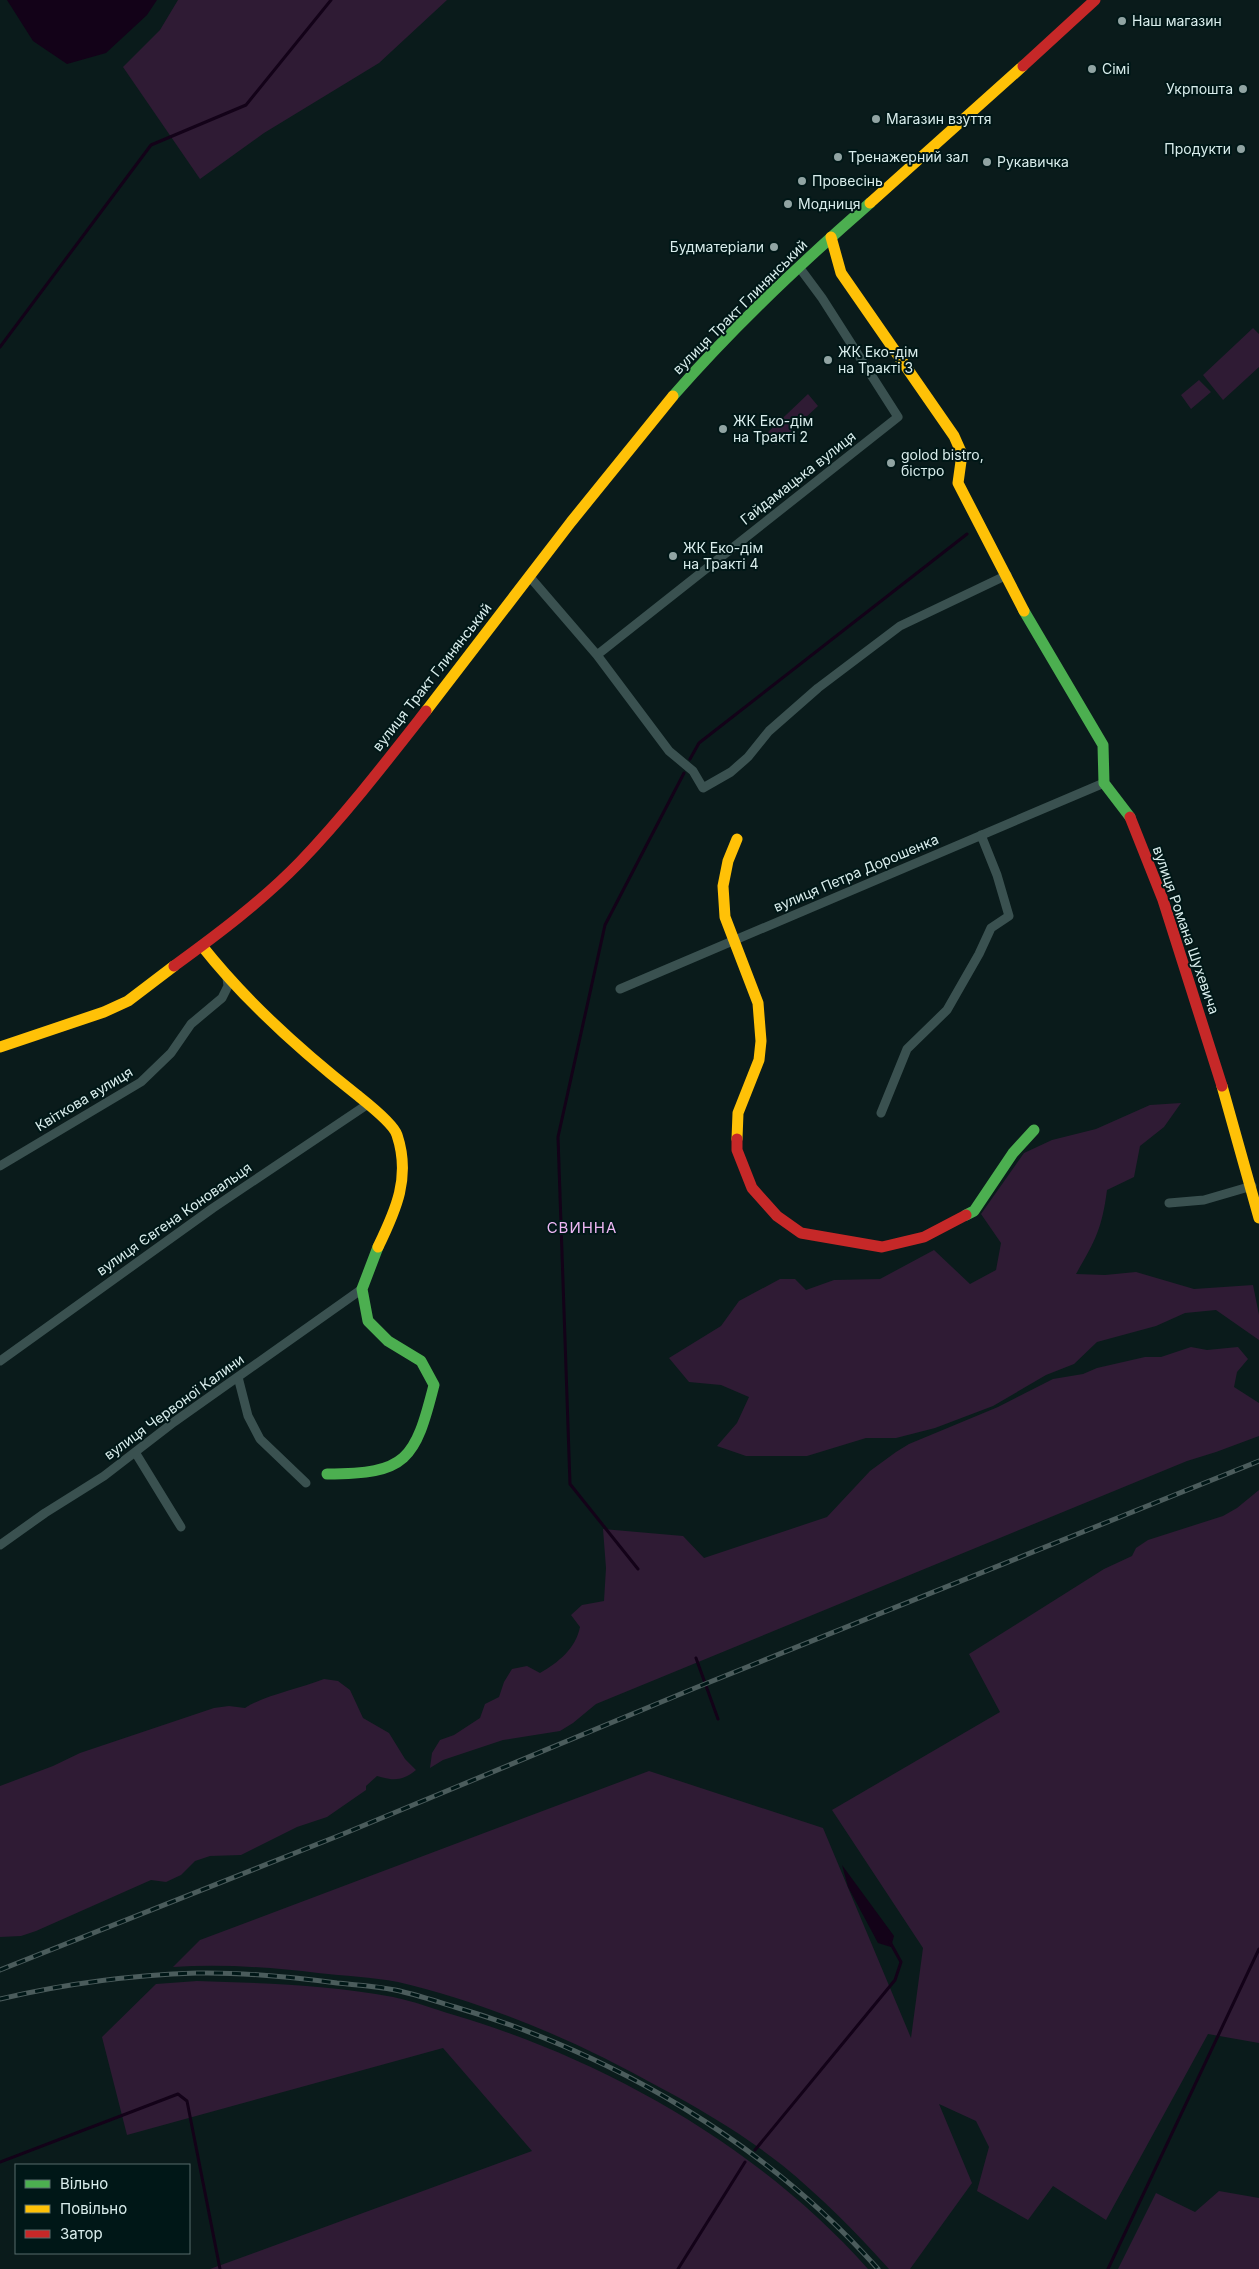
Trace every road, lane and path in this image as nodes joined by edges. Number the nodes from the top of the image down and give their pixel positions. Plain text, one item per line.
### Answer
1 (1095, 0) edge
2 (828, 240) junction
3 (799, 267) junction
4 (1007, 575) junction
5 (529, 576) junction
6 (597, 655) junction
7 (1104, 784) junction
8 (981, 835) junction
9 (737, 840) dead end
10 (733, 941) junction
11 (202, 946) junction
12 (227, 978) junction
13 (620, 989) dead end
14 (0, 1047) edge
15 (368, 1104) junction
16 (881, 1113) dead end
17 (1034, 1130) dead end
18 (0, 1166) edge
19 (1252, 1186) junction
20 (1169, 1203) dead end
21 (1259, 1218) edge
22 (362, 1289) junction
23 (0, 1361) edge
24 (238, 1377) junction
25 (136, 1452) junction
26 (327, 1474) dead end
27 (306, 1483) dead end
28 (181, 1527) dead end
29 (0, 1545) edge

1 - 2 street, вулиця Тракт Глинянський
2 - 3 street, вулиця Тракт Глинянський
2 - 4 street
3 - 5 street, вулиця Тракт Глинянський
3 - 6 street, Гайдамацька вулиця
4 - 6 street
4 - 7 street
5 - 6 street
5 - 11 street, вулиця Тракт Глинянський
7 - 8 street, вулиця Петра Дорошенка
7 - 19 street, вулиця Романа Шухевича
8 - 10 street, вулиця Петра Дорошенка
8 - 16 street
9 - 10 street
10 - 13 street, вулиця Петра Дорошенка
10 - 17 street
11 - 12 street
11 - 14 street, вулиця Тракт Глинянський
12 - 15 street
12 - 18 street, Квіткова вулиця
15 - 22 street
15 - 23 street, вулиця Євгена Коновальця
19 - 20 street
19 - 21 street, вулиця Романа Шухевича
22 - 24 street, вулиця Червоної Калини
22 - 26 street
24 - 25 street, вулиця Червоної Калини
24 - 27 street
25 - 28 street
25 - 29 street, вулиця Червоної Калини

